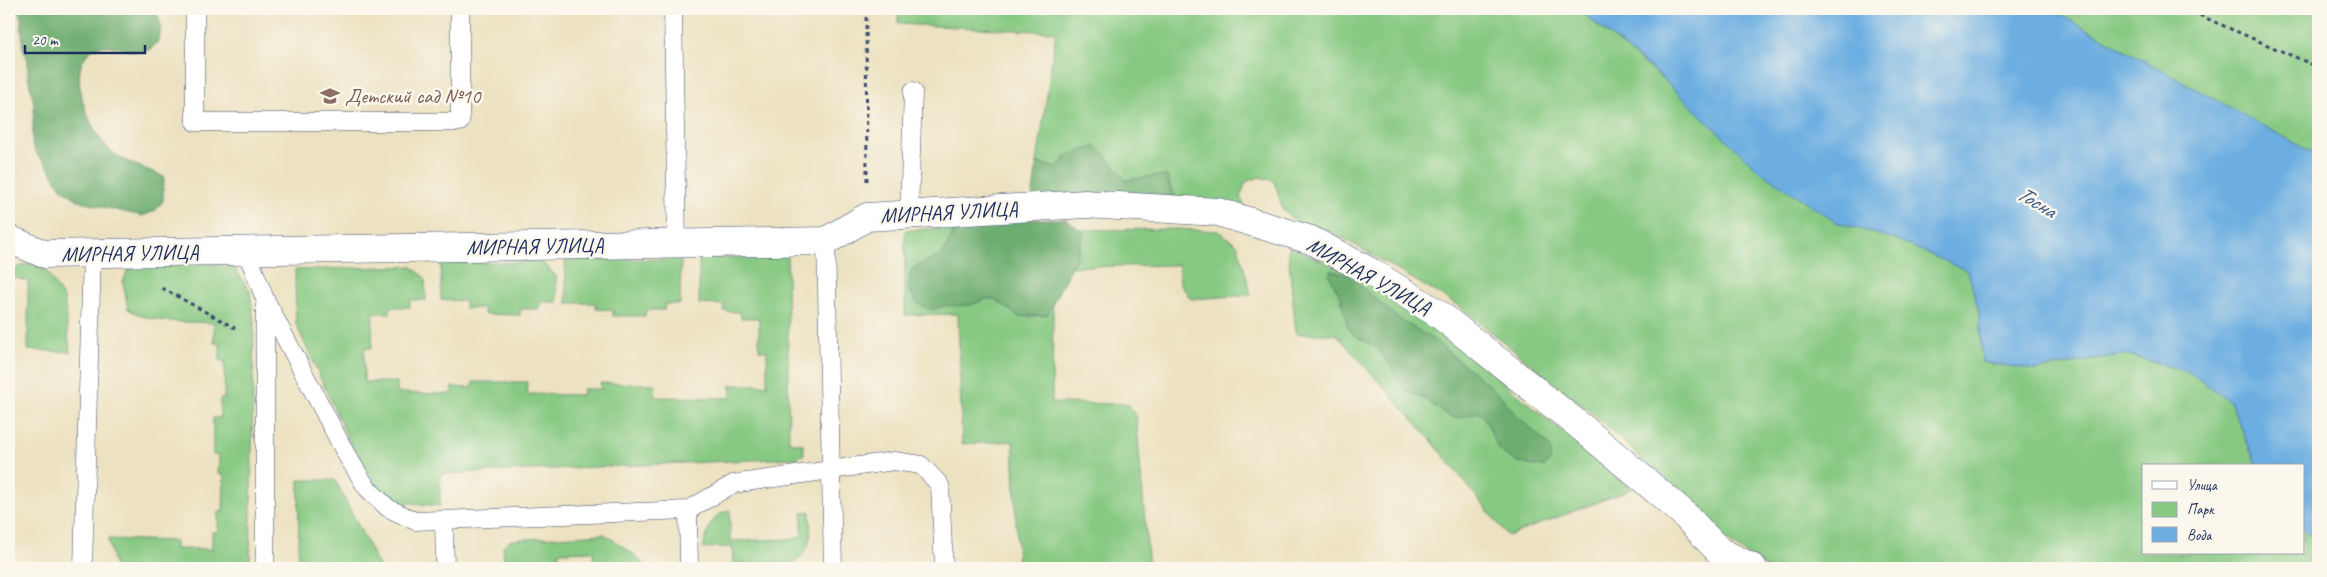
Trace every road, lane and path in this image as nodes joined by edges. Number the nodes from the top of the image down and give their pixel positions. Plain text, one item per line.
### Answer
1 (195, 9) edge
2 (460, 9) edge
3 (673, 9) edge
4 (866, 9) edge
5 (2185, 9) edge
6 (2318, 67) edge
7 (913, 92) dead end
8 (909, 214) junction
9 (867, 217) junction
10 (9, 240) edge
11 (826, 241) junction
12 (677, 244) junction
13 (246, 250) junction
14 (92, 253) junction
15 (154, 284) dead end
16 (265, 299) junction
17 (265, 336) junction
18 (831, 470) junction
19 (688, 510) junction
20 (444, 522) junction
21 (83, 568) edge
22 (265, 568) edge
23 (445, 568) edge
24 (689, 568) edge
25 (833, 568) edge
26 (944, 568) edge
27 (1753, 568) edge

1 - 2 lane
3 - 12 lane
4 - 9 path
5 - 6 path
7 - 8 lane
8 - 9 street, МИРНАЯ УЛИЦА
8 - 27 street, МИРНАЯ УЛИЦА
9 - 11 street, МИРНАЯ УЛИЦА
10 - 14 street, МИРНАЯ УЛИЦА
11 - 12 street, МИРНАЯ УЛИЦА
11 - 18 lane
12 - 13 street, МИРНАЯ УЛИЦА
13 - 14 street, МИРНАЯ УЛИЦА
13 - 16 lane
14 - 21 lane
15 - 17 path
16 - 17 lane
16 - 20 lane
17 - 22 lane
18 - 19 lane
18 - 25 lane
18 - 26 lane
19 - 20 lane
19 - 24 lane
20 - 23 lane

